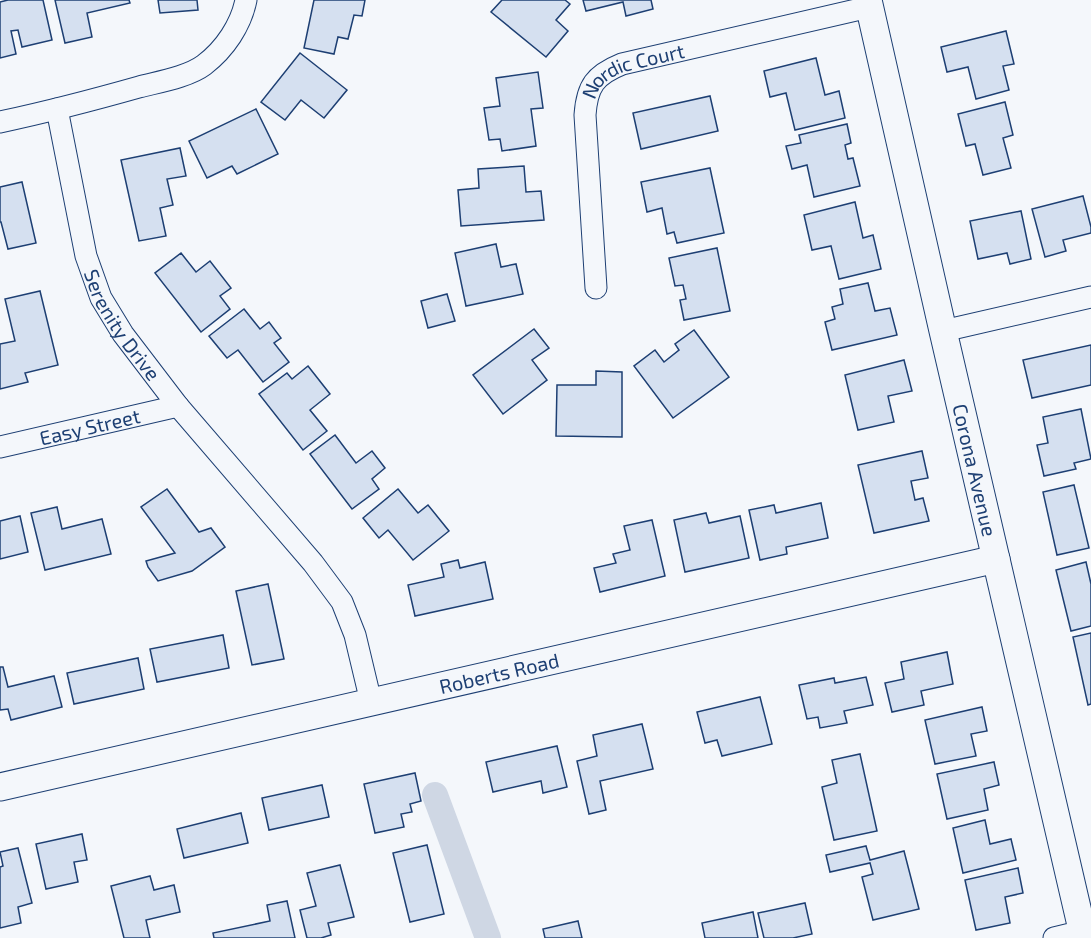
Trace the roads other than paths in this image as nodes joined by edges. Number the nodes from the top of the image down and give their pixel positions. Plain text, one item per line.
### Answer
1 (246, 0) edge
2 (868, 4) edge
3 (57, 109) junction
4 (0, 122) edge
5 (596, 288) dead end
6 (1091, 297) edge
7 (943, 331) junction
8 (178, 406) junction
9 (0, 447) edge
10 (996, 559) junction
11 (371, 702) junction
12 (0, 787) edge
13 (1084, 934) edge
14 (1054, 938) edge

1 - 3 street
2 - 5 street, Nordic Court
2 - 7 street, Corona Avenue
3 - 4 street
3 - 8 street, Serenity Drive
6 - 7 street
7 - 10 street, Corona Avenue
8 - 9 street, Easy Street
8 - 11 street, Serenity Drive
10 - 11 street, Roberts Road
10 - 13 street, Corona Avenue
11 - 12 street, Roberts Road
13 - 14 street

